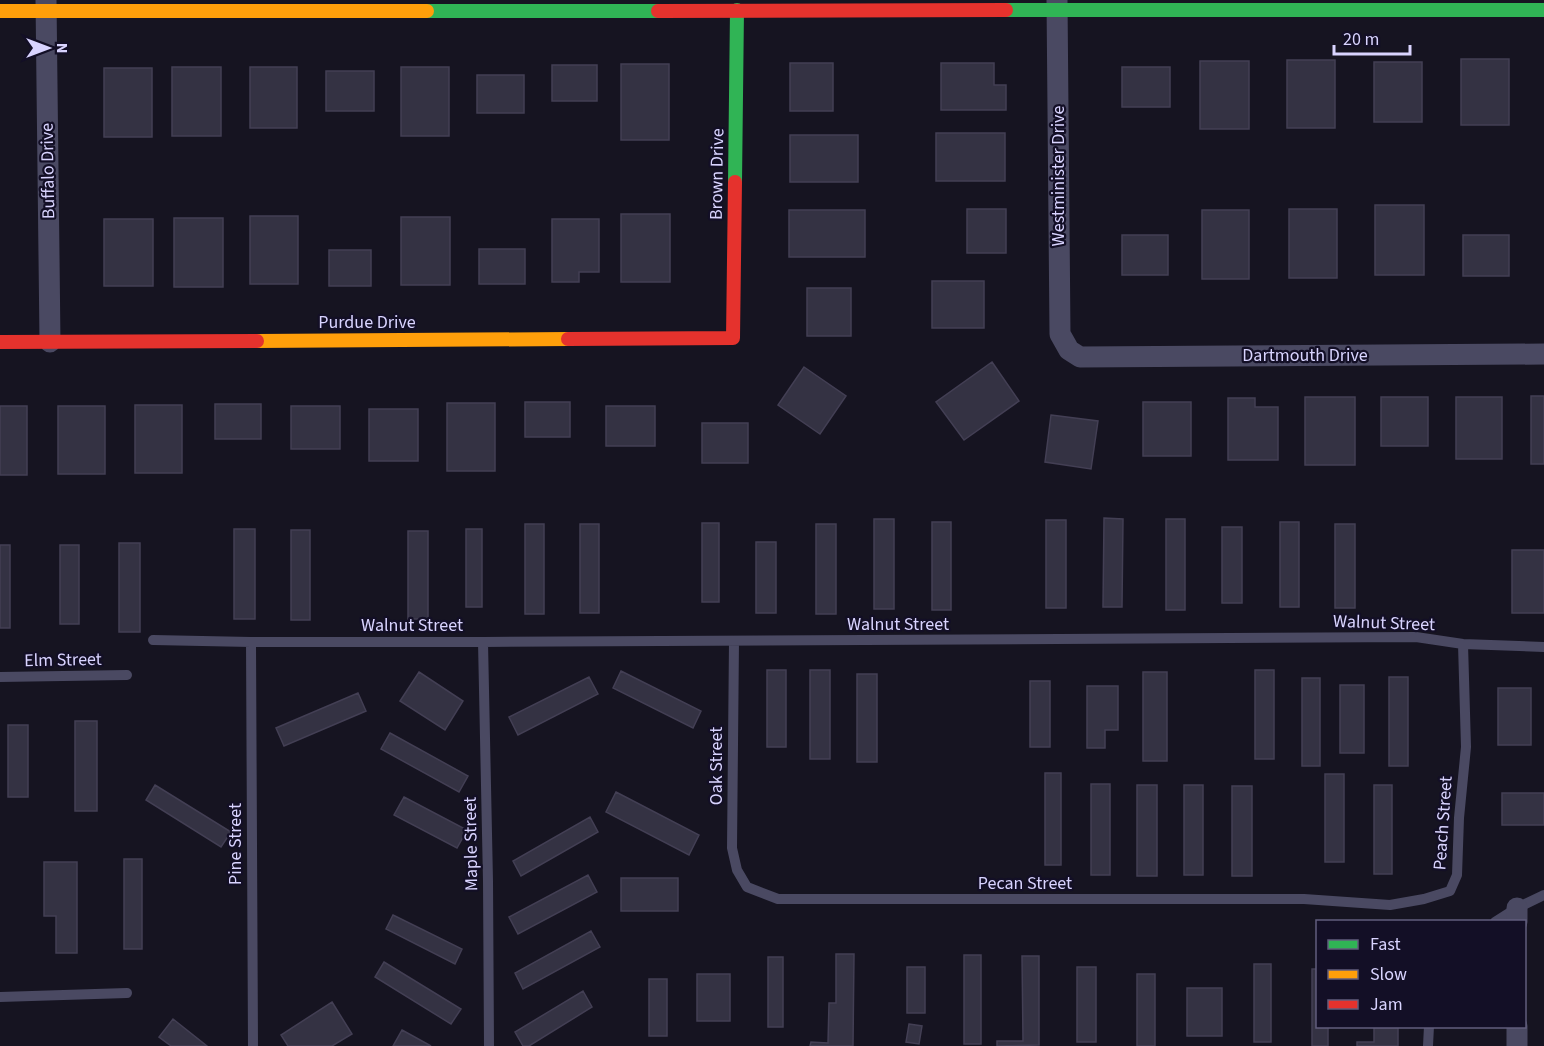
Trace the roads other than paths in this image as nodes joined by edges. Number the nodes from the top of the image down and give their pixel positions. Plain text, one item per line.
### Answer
1 (378, 5) edge
2 (1057, 5) edge
3 (46, 6) edge
4 (737, 10) junction
5 (1544, 10) edge
6 (0, 11) edge
7 (733, 338) joint
8 (0, 342) edge
9 (50, 342) junction
10 (1069, 350) joint
11 (1544, 354) edge
12 (153, 640) dead end
13 (734, 641) junction
14 (251, 642) junction
15 (483, 642) junction
16 (1463, 645) junction
17 (1544, 647) edge
18 (127, 675) dead end
19 (0, 677) edge
20 (747, 887) joint
21 (1544, 895) edge
22 (1304, 899) joint
23 (1517, 915) edge
24 (1499, 920) edge
25 (127, 993) dead end
26 (0, 997) edge
27 (1429, 1028) edge
28 (1517, 1028) edge
29 (253, 1046) edge
30 (489, 1046) edge
31 (1428, 1046) edge
32 (1517, 1046) edge

1 - 3 street
1 - 4 street
2 - 4 street
2 - 5 street
2 - 10 street, Westminister Drive
3 - 6 street
3 - 9 street, Buffalo Drive
4 - 7 street, Brown Drive
7 - 9 street, Purdue Drive
8 - 9 street, Purdue Drive
10 - 11 street, Dartmouth Drive
12 - 14 lane
13 - 15 lane, Walnut Street
13 - 16 lane, Walnut Street
13 - 20 lane, Oak Street
14 - 15 lane, Walnut Street
14 - 29 lane, Pine Street
15 - 30 lane, Maple Street
16 - 17 lane, Walnut Street
16 - 22 lane, Peach Street
18 - 19 lane, Elm Street
20 - 22 lane, Pecan Street
21 - 23 lane
23 - 24 lane
25 - 26 lane
27 - 31 lane
28 - 32 street

